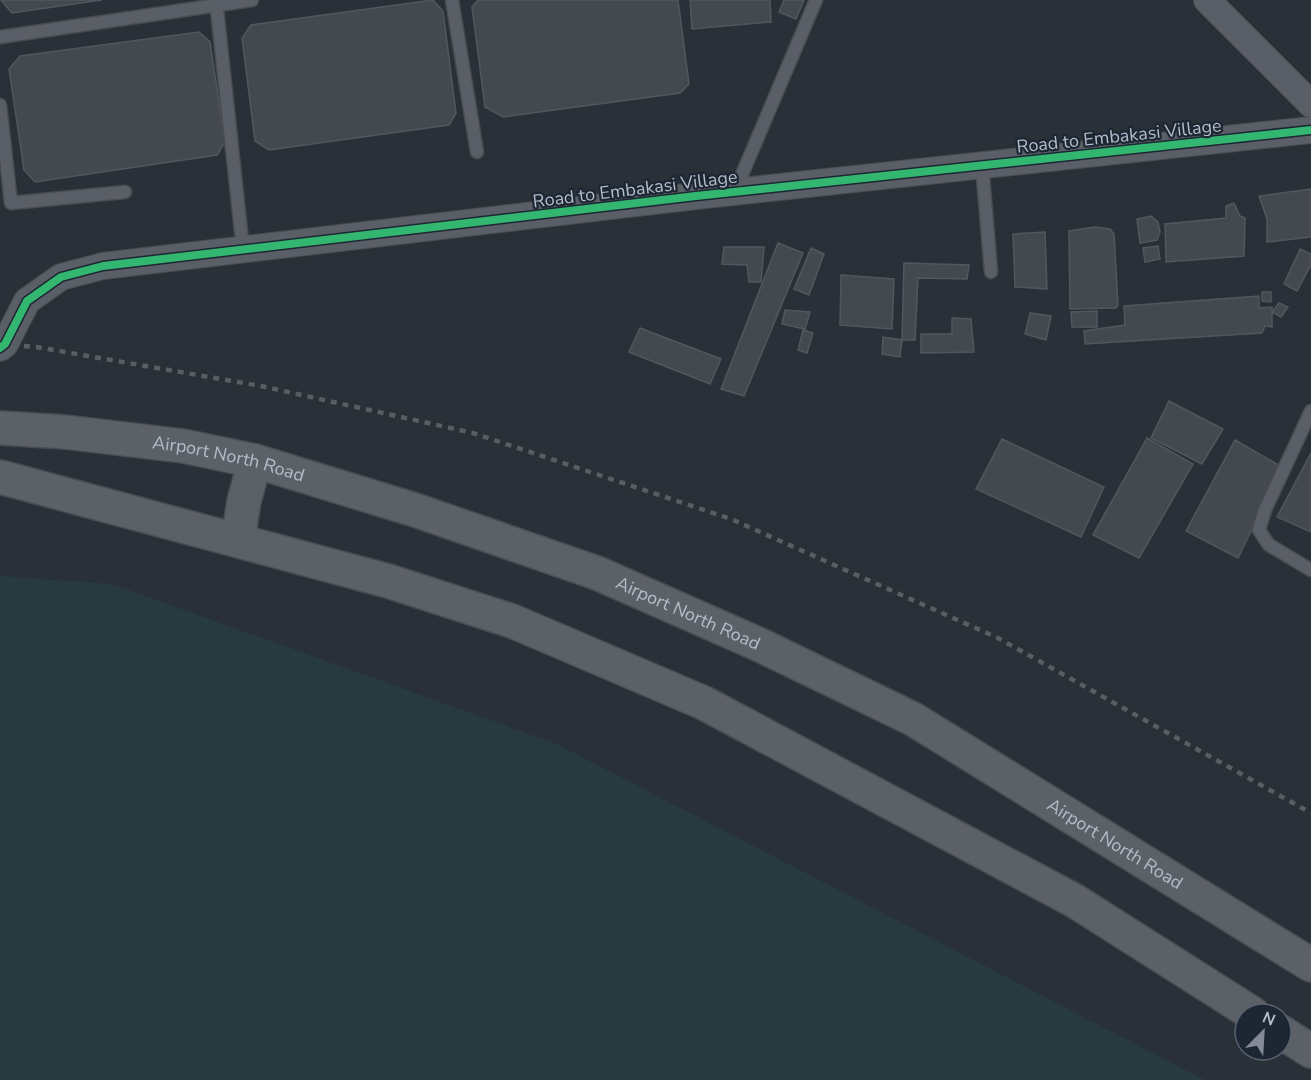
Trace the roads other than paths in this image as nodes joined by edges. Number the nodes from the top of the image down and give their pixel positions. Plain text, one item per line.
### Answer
1 (252, 0) edge
2 (452, 0) edge
3 (816, 0) edge
4 (1207, 0) edge
5 (216, 2) edge
6 (0, 37) edge
7 (1311, 104) edge
8 (0, 105) edge
9 (1311, 130) edge
10 (477, 152) dead end
11 (982, 165) junction
12 (125, 192) dead end
13 (734, 193) junction
14 (243, 250) junction
15 (991, 272) dead end
16 (0, 348) edge
17 (1311, 411) edge
18 (0, 428) edge
19 (255, 460) junction
20 (0, 477) edge
21 (238, 540) junction
22 (1311, 570) edge
23 (1311, 964) edge
24 (1234, 1002) edge
25 (1293, 1040) edge
26 (1311, 1051) edge

1 - 5 lane
2 - 10 lane
3 - 13 lane
4 - 7 street
5 - 6 lane
5 - 14 lane
8 - 12 lane
9 - 11 street, Road to Embakasi Village
11 - 13 street, Road to Embakasi Village
11 - 15 lane
13 - 14 street, Road to Embakasi Village
14 - 16 street, Road to Embakasi Village
17 - 22 lane
18 - 19 main road, Airport North Road
19 - 21 main road
19 - 23 main road, Airport North Road
20 - 21 main road
21 - 24 main road
25 - 26 main road

